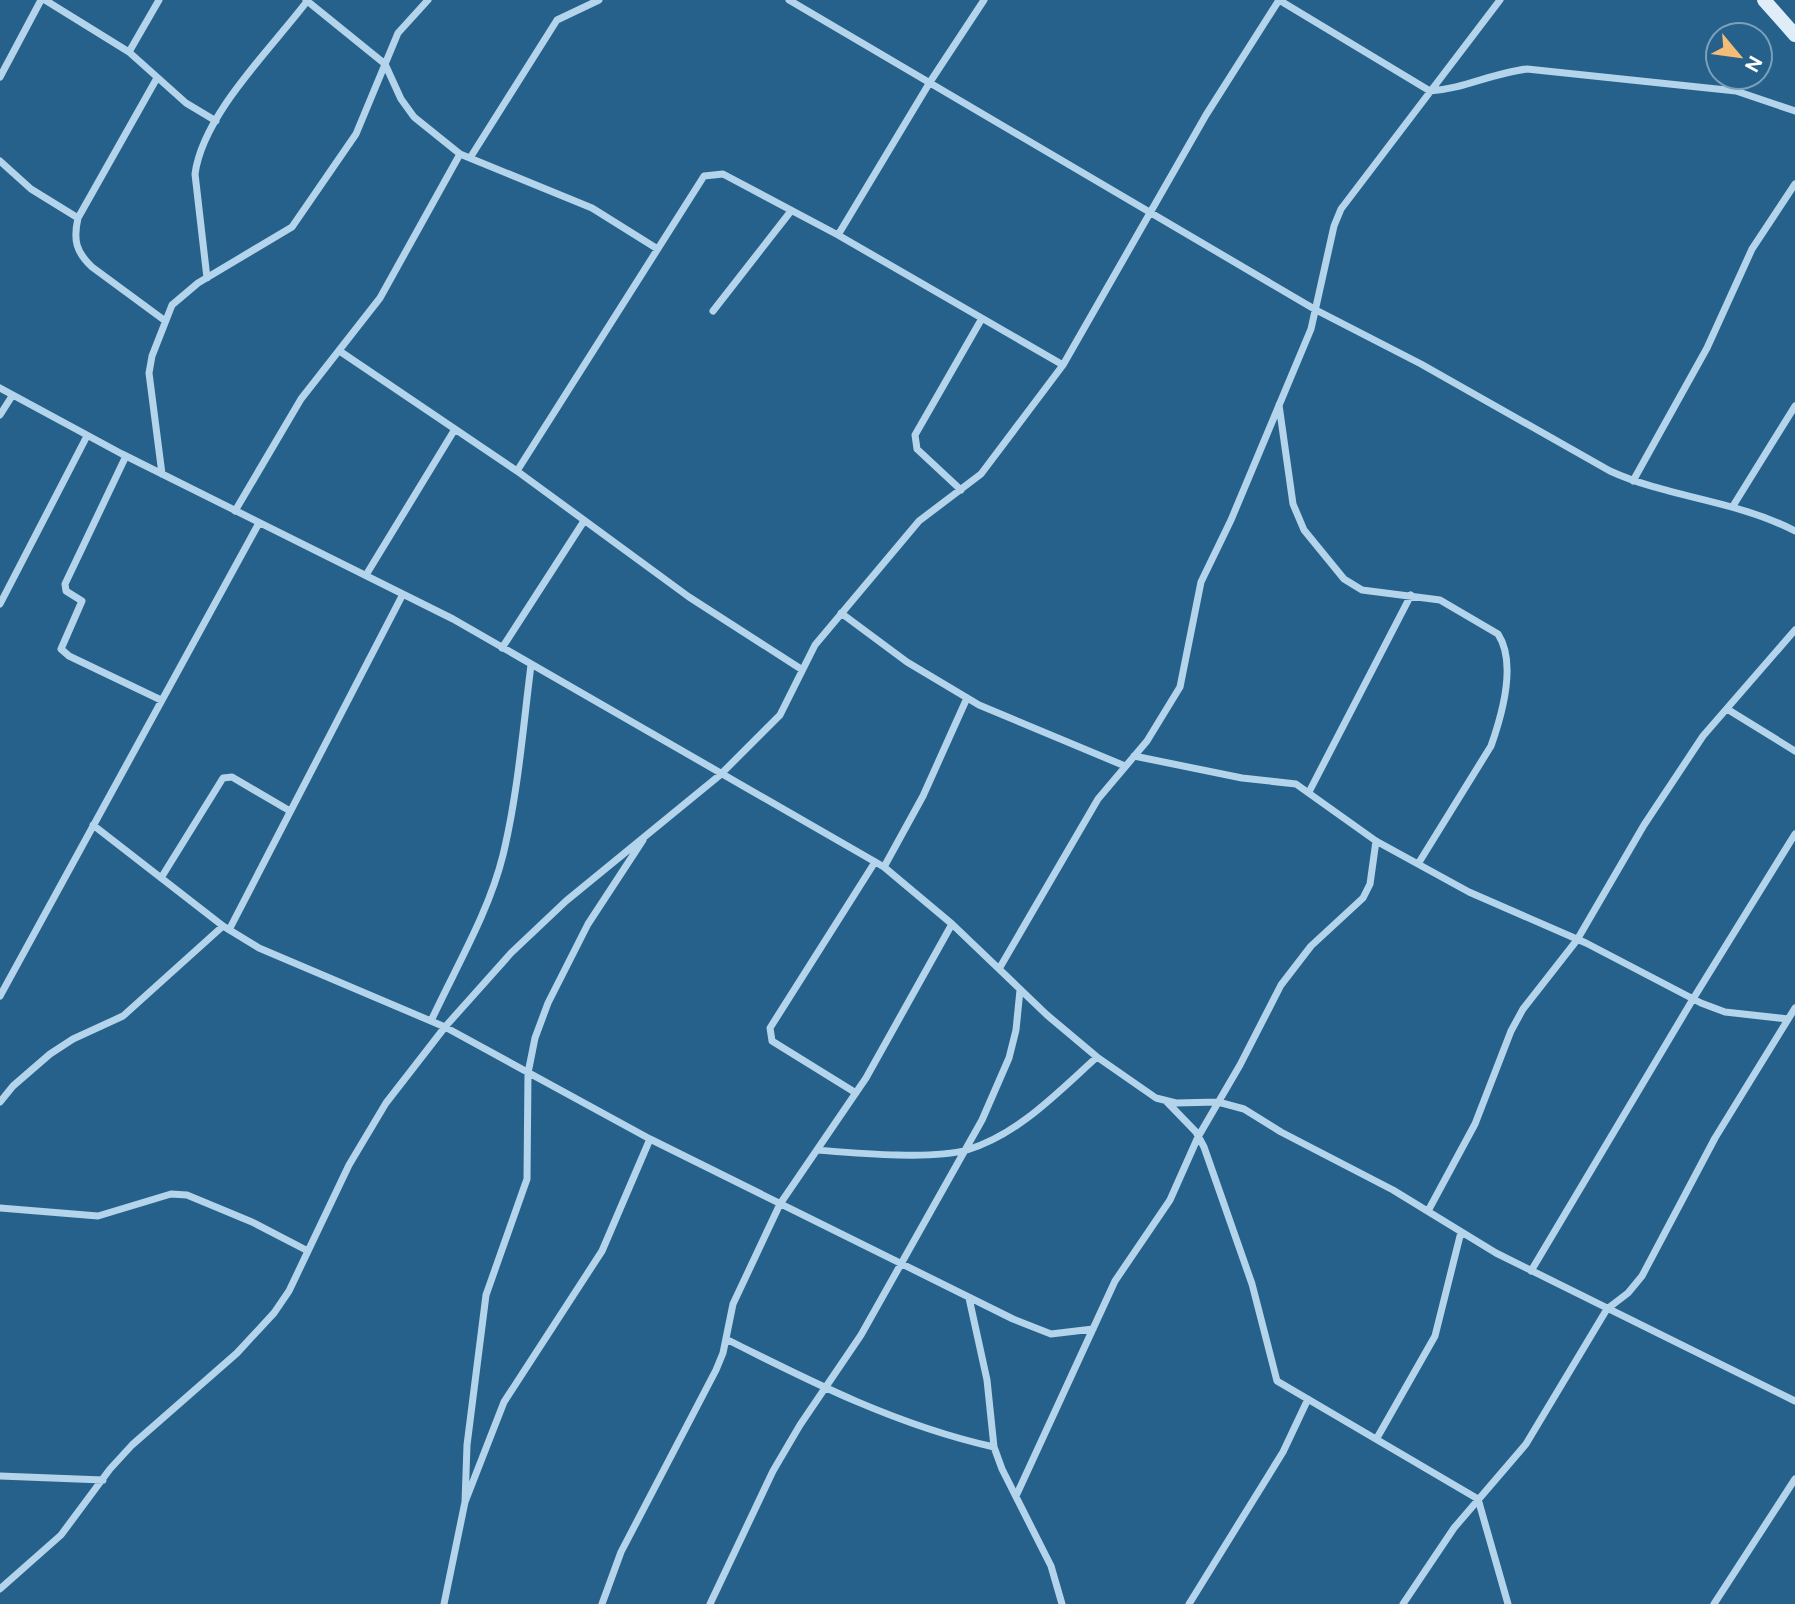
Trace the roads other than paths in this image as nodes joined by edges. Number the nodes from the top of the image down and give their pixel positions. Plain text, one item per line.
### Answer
1 (43, 0) edge
2 (159, 0) edge
3 (307, 0) edge
4 (428, 0) edge
5 (599, 0) edge
6 (789, 0) edge
7 (984, 0) edge
8 (1279, 0) edge
9 (1500, 0) edge
10 (1764, 0) edge
11 (1795, 35) edge
12 (129, 52) junction
13 (385, 64) junction
14 (0, 77) edge
15 (157, 78) junction
16 (930, 82) junction
17 (1430, 91) junction
18 (1795, 111) edge
19 (216, 121) junction
20 (460, 154) junction
21 (470, 158) junction
22 (0, 161) edge
23 (1795, 184) edge
24 (792, 211) junction
25 (1151, 211) junction
26 (78, 218) junction
27 (838, 235) junction
28 (656, 248) junction
29 (207, 278) junction
30 (1316, 310) junction
31 (713, 312) dead end
32 (164, 320) junction
33 (981, 320) junction
34 (341, 352) junction
35 (1063, 365) junction
36 (0, 388) edge
37 (12, 396) junction
38 (1279, 404) junction
39 (1795, 406) edge
40 (0, 415) edge
41 (455, 429) junction
42 (87, 436) junction
43 (126, 456) junction
44 (517, 471) junction
45 (162, 474) junction
46 (1633, 481) junction
47 (961, 490) junction
48 (1733, 506) junction
49 (236, 511) junction
50 (584, 521) junction
51 (259, 523) junction
52 (1795, 531) edge
53 (366, 576) junction
54 (403, 594) junction
55 (1411, 595) junction
56 (1, 599) edge
57 (841, 613) junction
58 (1795, 630) edge
59 (502, 648) junction
60 (531, 665) junction
61 (801, 669) junction
62 (967, 698) junction
63 (161, 700) junction
64 (1727, 709) junction
65 (1795, 751) edge
66 (1135, 756) junction
67 (1125, 766) junction
68 (720, 775) junction
69 (1309, 792) junction
70 (290, 811) junction
71 (93, 825) junction
72 (648, 834) junction
73 (1795, 834) edge
74 (1376, 841) junction
75 (875, 862) junction
76 (1418, 864) junction
77 (884, 867) junction
78 (161, 878) junction
79 (952, 924) junction
80 (226, 928) junction
81 (1577, 940) junction
82 (999, 969) junction
83 (3, 984) edge
84 (1020, 989) junction
85 (0, 996) edge
86 (1693, 999) junction
87 (1795, 1008) edge
88 (1788, 1019) junction
89 (431, 1021) junction
90 (444, 1027) junction
91 (1097, 1057) junction
92 (528, 1073) junction
93 (856, 1093) junction
94 (0, 1102) edge
95 (1167, 1102) junction
96 (1218, 1102) junction
97 (1198, 1137) junction
98 (650, 1139) junction
99 (817, 1150) junction
100 (965, 1150) junction
101 (780, 1204) junction
102 (0, 1208) edge
103 (1428, 1211) junction
104 (1461, 1232) junction
105 (308, 1251) junction
106 (901, 1265) junction
107 (1531, 1271) junction
108 (969, 1298) junction
109 (1607, 1309) junction
110 (1093, 1329) junction
111 (726, 1339) junction
112 (826, 1390) junction
113 (1308, 1399) junction
114 (1795, 1401) edge
115 (1377, 1438) junction
116 (995, 1447) junction
117 (0, 1476) edge
118 (1795, 1479) edge
119 (103, 1480) junction
120 (1016, 1496) junction
121 (1478, 1499) junction
122 (465, 1502) junction
123 (0, 1589) edge
124 (444, 1604) edge
125 (601, 1604) edge
126 (710, 1604) edge
127 (1062, 1604) edge
128 (1188, 1604) edge
129 (1403, 1604) edge
130 (1508, 1604) edge
131 (1714, 1604) edge

1 - 12 street
1 - 14 street
2 - 12 street
3 - 13 street
3 - 19 street
4 - 13 street
5 - 21 street
6 - 16 street
7 - 16 street
8 - 17 street
8 - 25 street
9 - 17 street
10 - 11 street
12 - 15 street
13 - 20 street
13 - 29 street
15 - 19 street
15 - 26 street
16 - 25 street
16 - 27 street
17 - 18 street
17 - 30 street
19 - 29 street
20 - 21 street
20 - 34 street
21 - 28 street
22 - 26 street
23 - 46 street
24 - 27 street
24 - 28 street
24 - 31 street
25 - 30 street
25 - 35 street
26 - 32 street
27 - 33 street
28 - 44 street
29 - 32 street
30 - 38 street
30 - 46 street
32 - 45 street
33 - 35 street
33 - 47 street
34 - 41 street
34 - 49 street
35 - 47 street
36 - 37 street
37 - 40 street
37 - 42 street
38 - 55 street
38 - 66 street
39 - 48 street
41 - 44 street
41 - 53 street
42 - 43 street
42 - 56 street
43 - 45 street
43 - 63 street
44 - 50 street
45 - 49 street
46 - 48 street
47 - 57 street
48 - 52 street
49 - 51 street
50 - 59 street
50 - 61 street
51 - 53 street
51 - 63 street
53 - 54 street
54 - 59 street
54 - 70 street
55 - 69 street
55 - 76 street
57 - 61 street
57 - 62 street
58 - 64 street
59 - 60 street
60 - 68 street
60 - 89 street
61 - 68 street
62 - 67 street
62 - 77 street
63 - 71 street
64 - 65 street
64 - 81 street
66 - 67 street
66 - 69 street
67 - 82 street
68 - 72 street
68 - 75 street
69 - 74 street
70 - 78 street
70 - 80 street
71 - 78 street
71 - 83 street
72 - 90 street
72 - 92 street
73 - 86 street
74 - 76 street
74 - 96 street
75 - 77 street
75 - 93 street
76 - 81 street
77 - 79 street
78 - 80 street
79 - 82 street
79 - 93 street
80 - 89 street
80 - 94 street
81 - 86 street
81 - 103 street
82 - 84 street
83 - 85 street
84 - 91 street
84 - 100 street
86 - 88 street
86 - 107 street
87 - 88 street
88 - 109 street
89 - 90 street
90 - 92 street
90 - 105 street
91 - 95 street
91 - 100 street
92 - 98 street
92 - 122 street
93 - 99 street
95 - 96 street
95 - 97 street
96 - 97 street
96 - 103 street
97 - 110 street
97 - 113 street
98 - 101 street
98 - 122 street
99 - 100 street
99 - 101 street
100 - 106 street
101 - 106 street
101 - 111 street
102 - 105 street
103 - 104 street
104 - 107 street
104 - 115 street
105 - 119 street
106 - 108 street
106 - 112 street
107 - 109 street
108 - 110 street
108 - 116 street
109 - 114 street
109 - 121 street
110 - 120 street
111 - 112 street
111 - 125 street
112 - 116 street
112 - 126 street
113 - 115 street
113 - 128 street
115 - 121 street
116 - 120 street
117 - 119 street
118 - 131 street
119 - 123 street
120 - 127 street
121 - 129 street
121 - 130 street
122 - 124 street

